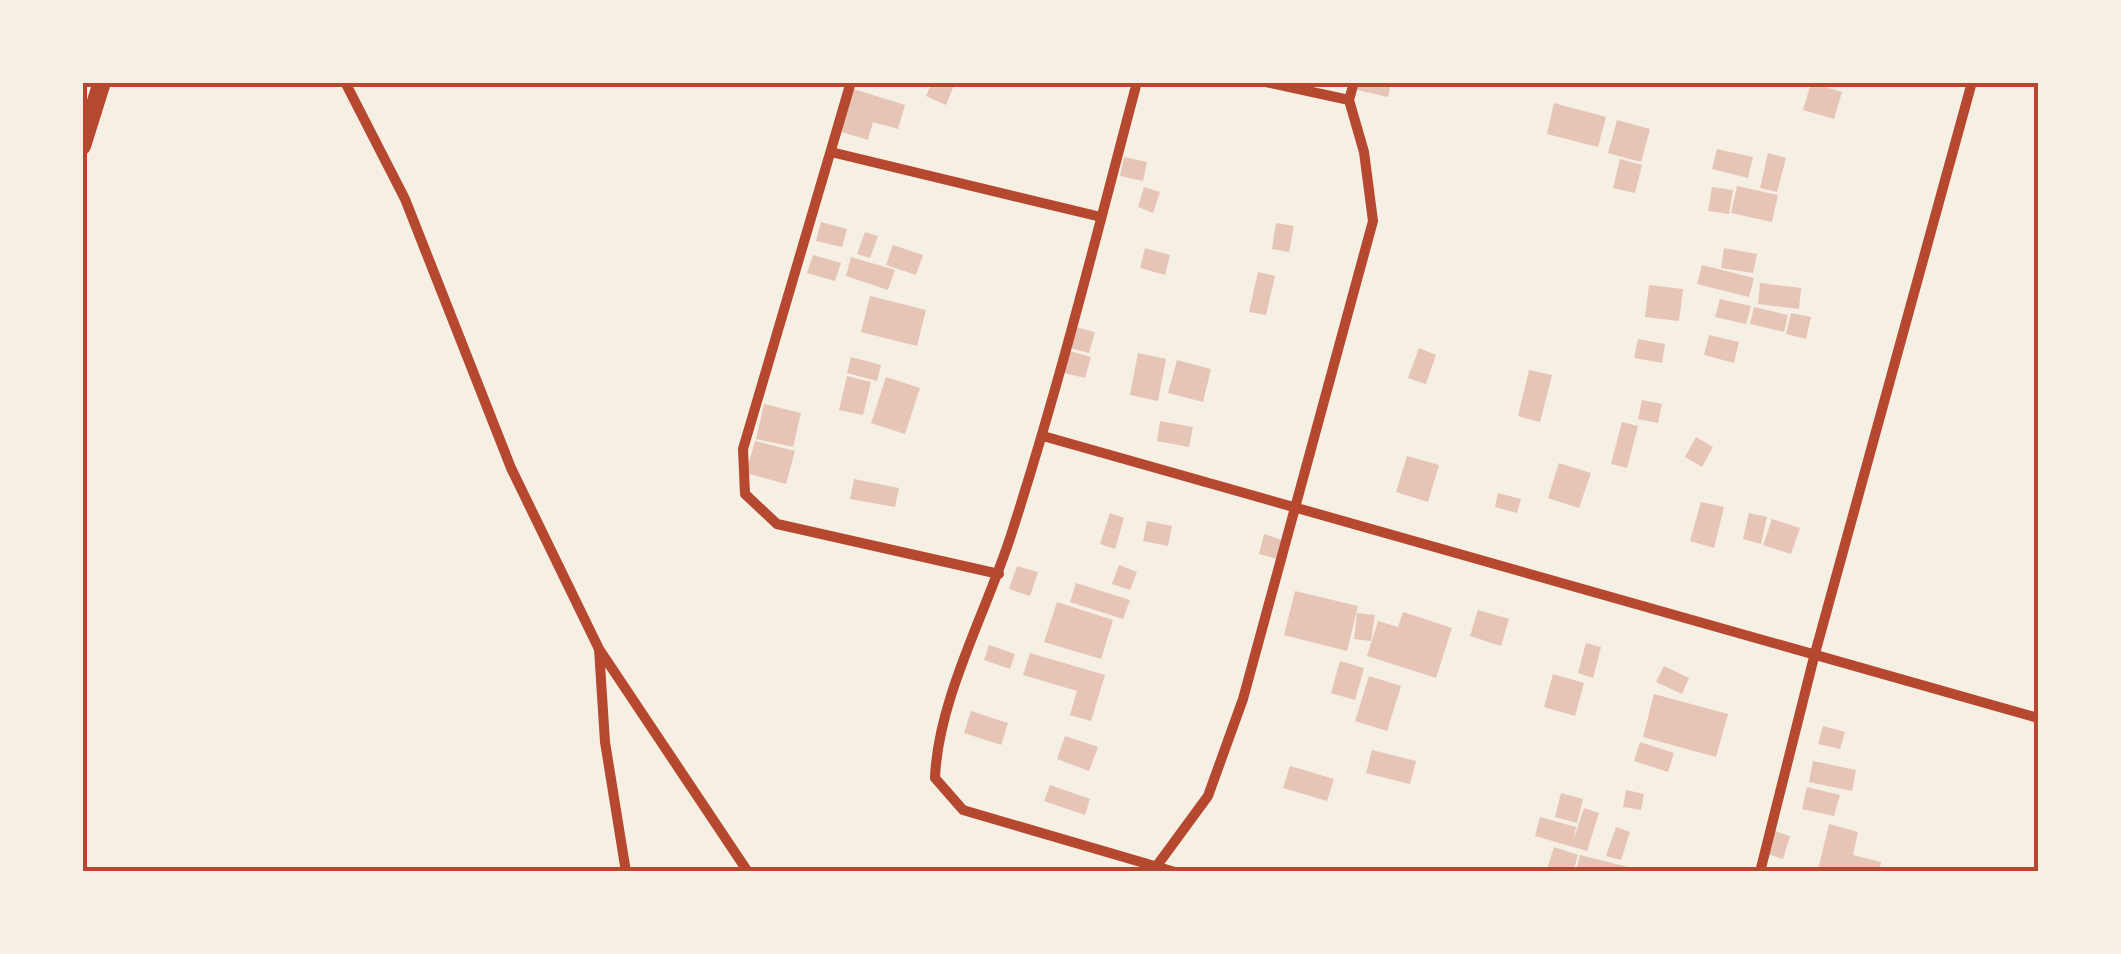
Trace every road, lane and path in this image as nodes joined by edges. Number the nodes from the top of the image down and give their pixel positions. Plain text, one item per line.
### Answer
1 (102, 82) edge
2 (345, 82) edge
3 (852, 82) edge
4 (1137, 82) edge
5 (1266, 82) edge
6 (1354, 82) edge
7 (1972, 82) edge
8 (1349, 100) junction
9 (82, 146) edge
10 (831, 152) junction
11 (1101, 217) junction
12 (1043, 436) junction
13 (1294, 507) junction
14 (999, 574) junction
15 (599, 649) junction
16 (1814, 657) junction
17 (2038, 718) edge
18 (1154, 868) edge
19 (626, 872) edge
20 (748, 872) edge
21 (1175, 872) edge
22 (1760, 872) edge

1 - 9 street
2 - 15 street
3 - 10 street
4 - 11 street
5 - 8 street
6 - 8 street
7 - 16 street
8 - 13 street
10 - 11 street
10 - 14 street
11 - 12 street
12 - 13 street
12 - 14 street
13 - 16 street
13 - 18 street
14 - 18 street
15 - 19 street
15 - 20 street
16 - 17 street
16 - 22 street
18 - 21 street

